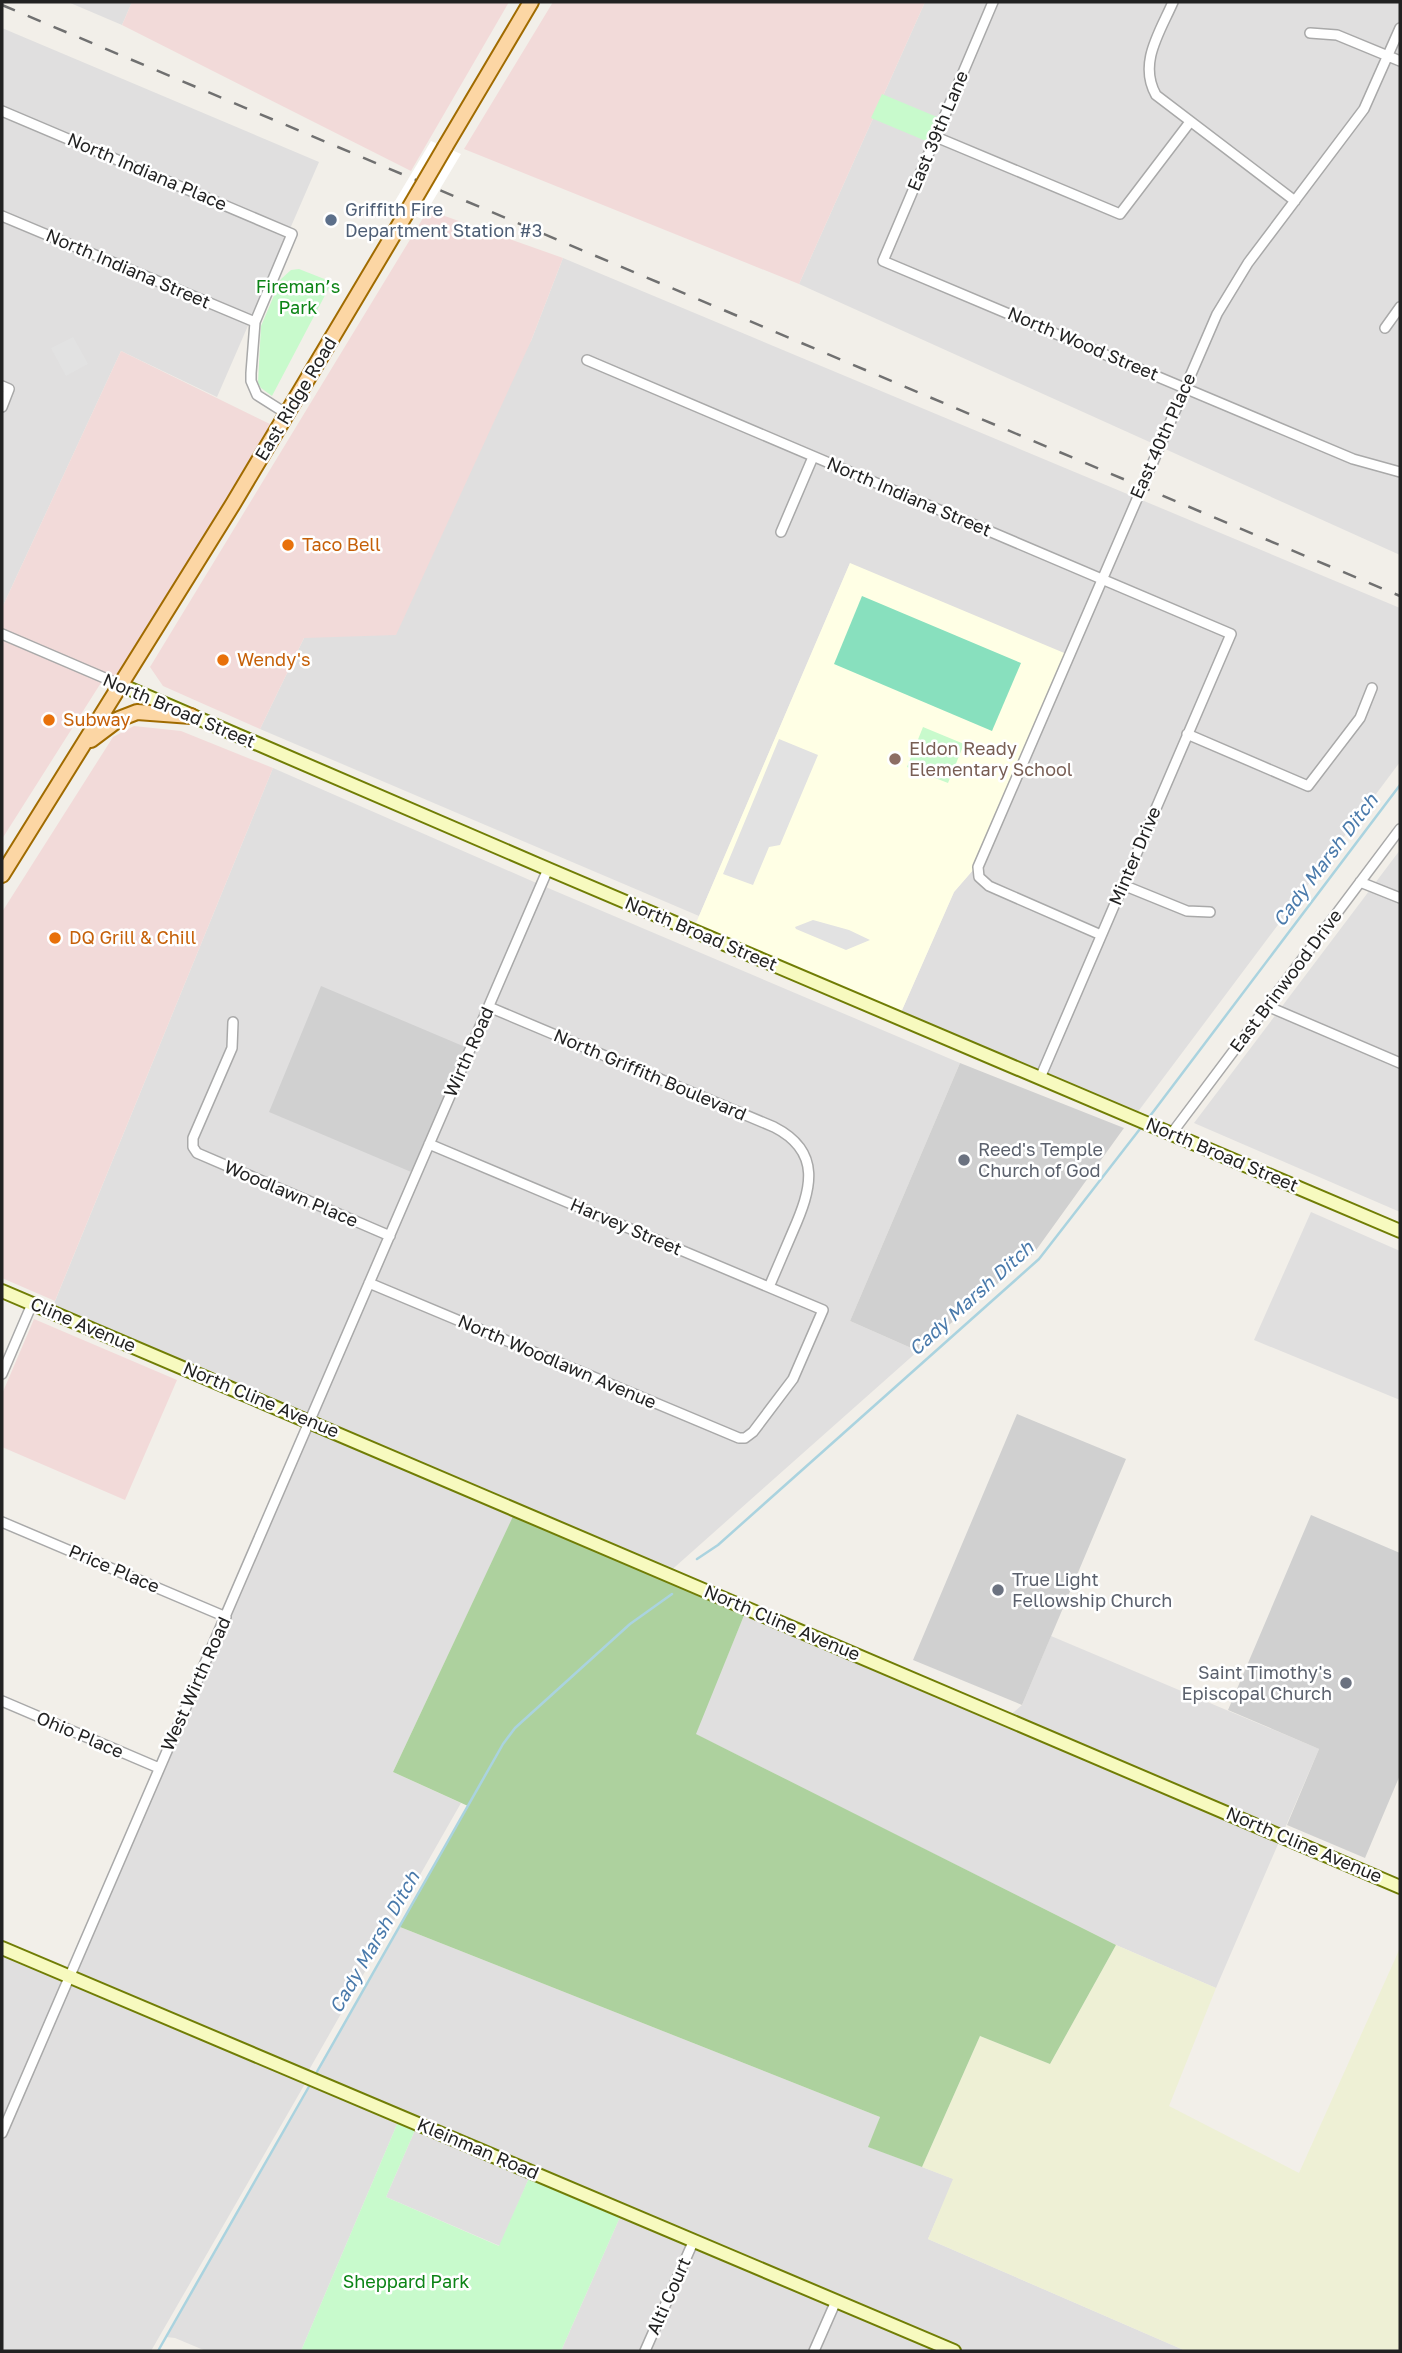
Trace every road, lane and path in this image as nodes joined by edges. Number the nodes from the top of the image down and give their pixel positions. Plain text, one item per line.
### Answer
1 (531, 2) edge
2 (993, 2) edge
3 (1173, 2) edge
4 (1400, 27) edge
5 (1310, 33) dead end
6 (1388, 56) junction
7 (1400, 61) edge
8 (2, 111) edge
9 (1190, 122) junction
10 (936, 136) junction
11 (1295, 201) junction
12 (2, 216) edge
13 (883, 261) joint
14 (1400, 307) edge
15 (255, 322) junction
16 (1385, 328) dead end
17 (587, 360) dead end
18 (1185, 387) junction
19 (6, 388) edge
20 (2, 407) edge
21 (287, 414) junction
22 (813, 457) junction
23 (1400, 472) edge
24 (780, 532) dead end
25 (1102, 579) junction
26 (2, 634) edge
27 (1231, 634) joint
28 (121, 685) junction
29 (1372, 688) dead end
30 (191, 716) junction
31 (1187, 734) junction
32 (82, 747) junction
33 (1400, 829) edge
34 (548, 869) junction
35 (2, 875) edge
36 (1360, 881) junction
37 (1123, 885) junction
38 (1400, 898) edge
39 (1210, 912) dead end
40 (1101, 934) junction
41 (1267, 1006) junction
42 (489, 1007) junction
43 (233, 1022) dead end
44 (1400, 1063) edge
45 (1040, 1077) junction
46 (1172, 1133) junction
47 (429, 1144) junction
48 (1400, 1231) edge
49 (390, 1236) junction
50 (369, 1283) junction
51 (769, 1287) junction
52 (2, 1291) edge
53 (32, 1304) junction
54 (823, 1310) joint
55 (164, 1359) joint
56 (2, 1374) edge
57 (310, 1421) junction
58 (2, 1522) edge
59 (226, 1617) junction
60 (2, 1701) edge
61 (159, 1768) junction
62 (1400, 1887) edge
63 (2, 1948) edge
64 (69, 1978) junction
65 (2, 2133) edge
66 (694, 2240) junction
67 (836, 2301) junction
68 (645, 2351) edge
69 (814, 2351) edge
70 (954, 2351) edge

1 - 21 main road, East Ridge Road, bridge
2 - 10 street, East 39th Lane
3 - 9 street
4 - 6 street, East 40th Place
5 - 6 street
6 - 7 street
6 - 11 street, East 40th Place
8 - 15 street, North Indiana Place
9 - 10 street
9 - 11 street
10 - 13 street, East 39th Lane
11 - 18 street, East 40th Place
12 - 15 street, North Indiana Street
13 - 18 street, North Wood Street
14 - 16 street
15 - 21 street
17 - 22 street, North Indiana Street
18 - 23 street, North Wood Street
18 - 25 street, East 40th Place
19 - 20 street
21 - 28 main road, East Ridge Road
22 - 24 street
22 - 25 street, North Indiana Street
25 - 27 street, North Indiana Street
25 - 40 street, East 40th Place
26 - 28 street, North Broad Street
27 - 31 street, Minter Drive
28 - 30 street, North Broad Street
28 - 32 main road, East Ridge Road
29 - 31 street
30 - 32 main road
30 - 34 street, North Broad Street
31 - 37 street, Minter Drive
32 - 35 main road, East Ridge Road
33 - 36 street, East Brinwood Drive
34 - 42 street, Wirth Road
34 - 45 street, North Broad Street
36 - 38 street
36 - 41 street, East Brinwood Drive
37 - 39 street
37 - 40 street, Minter Drive
40 - 45 street, Minter Drive
41 - 44 street
41 - 46 street, East Brinwood Drive
42 - 47 street, Wirth Road
42 - 51 street, North Griffith Boulevard
43 - 49 street, Woodlawn Place
45 - 46 street, North Broad Street
46 - 48 street, North Broad Street
47 - 49 street, Wirth Road
47 - 51 street, Harvey Street
49 - 50 street, West Wirth Road
50 - 54 street, North Woodlawn Avenue
50 - 57 street, West Wirth Road
51 - 54 street, Harvey Street
52 - 53 street, Cline Avenue
53 - 55 street, Cline Avenue
53 - 56 street
55 - 57 street, North Cline Avenue
57 - 59 street, West Wirth Road
57 - 62 street, North Cline Avenue
58 - 59 street, Price Place
59 - 61 street, West Wirth Road
60 - 61 street, Ohio Place
61 - 64 street, West Wirth Road
63 - 64 street, Kleinman Road
64 - 65 street, West Wirth Road
64 - 66 street, Kleinman Road
66 - 67 street, Kleinman Road
66 - 68 street, Alti Court
67 - 69 street
67 - 70 street, Kleinman Road

